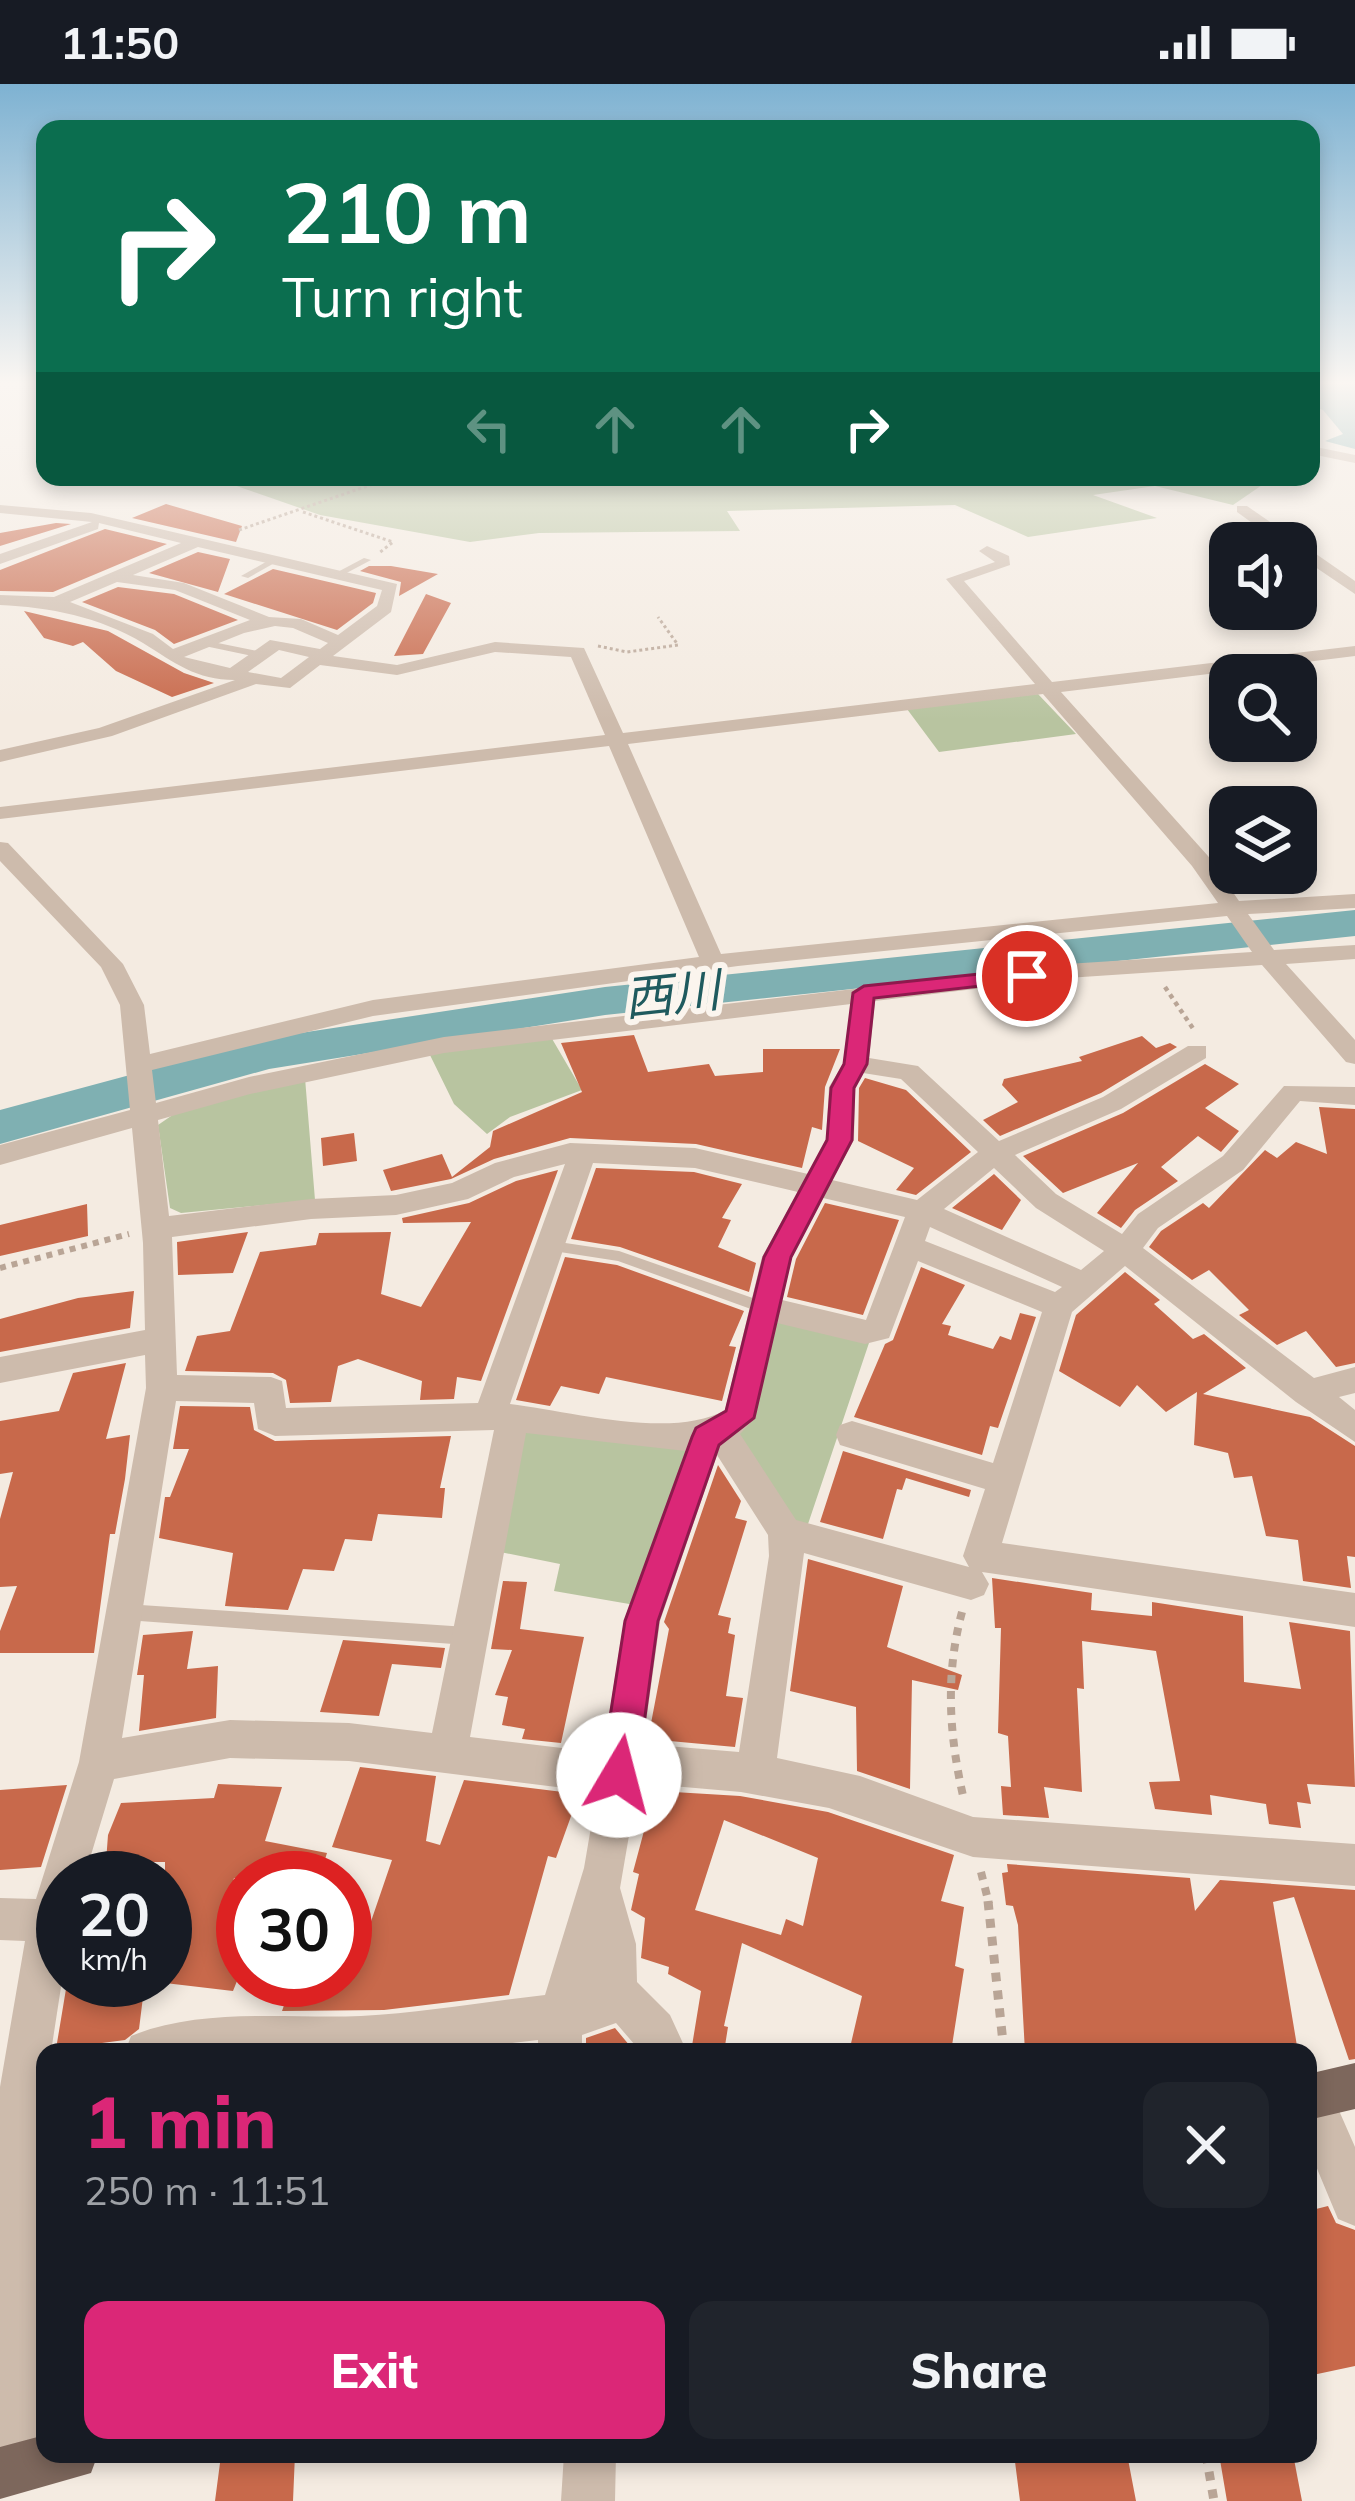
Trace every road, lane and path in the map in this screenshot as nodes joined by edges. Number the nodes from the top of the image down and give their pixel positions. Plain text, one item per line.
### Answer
1 (348, 494) edge
2 (0, 509) edge
3 (1242, 509) dead end
4 (300, 511) junction
5 (111, 522) junction
6 (1260, 522) edge
7 (198, 544) junction
8 (987, 551) dead end
9 (0, 559) edge
10 (367, 560) joint
11 (274, 561) junction
12 (1317, 562) edge
13 (336, 575) junction
14 (245, 577) dead end
15 (121, 578) junction
16 (1355, 589) edge
17 (0, 600) edge
18 (56, 602) junction
19 (658, 617) dead end
20 (262, 619) junction
21 (203, 643) junction
22 (1355, 651) edge
23 (328, 652) junction
24 (578, 652) junction
25 (174, 655) junction
26 (262, 655) junction
27 (231, 676) junction
28 (254, 680) junction
29 (1042, 688) junction
30 (617, 739) junction
31 (0, 756) edge
32 (0, 813) edge
33 (0, 848) edge
34 (1355, 902) edge
35 (1236, 908) junction
36 (1355, 952) edge
37 (1267, 957) junction
38 (713, 962) junction
39 (1149, 964) junction
40 (864, 993) junction
41 (1197, 1052) joint
42 (1355, 1056) edge
43 (141, 1064) junction
44 (856, 1064) junction
45 (1355, 1096) edge
46 (146, 1119) junction
47 (995, 1153) junction
48 (582, 1154) junction
49 (0, 1156) edge
50 (817, 1183) junction
51 (922, 1211) junction
52 (156, 1228) junction
53 (552, 1246) junction
54 (910, 1246) junction
55 (1125, 1250) junction
56 (0, 1268) edge
57 (1071, 1295) junction
58 (765, 1308) junction
59 (163, 1339) junction
60 (0, 1370) edge
61 (1355, 1380) edge
62 (162, 1388) junction
63 (1307, 1393) junction
64 (501, 1417) junction
65 (1355, 1428) edge
66 (713, 1434) junction
67 (852, 1435) dead end
68 (1001, 1480) junction
69 (785, 1532) junction
70 (970, 1584) dead end
71 (1355, 1610) edge
72 (126, 1612) junction
73 (470, 1636) junction
74 (447, 1754) junction
75 (99, 1762) junction
76 (620, 1769) junction
77 (756, 1770) junction
78 (72, 1851) edge
79 (1355, 1864) edge
80 (599, 1888) junction
81 (0, 1919) edge
82 (36, 1920) edge
83 (614, 1990) junction
84 (42, 2007) edge
85 (560, 2034) edge
86 (38, 2043) edge
87 (202, 2043) edge
88 (296, 2043) edge
89 (373, 2043) edge
90 (660, 2043) edge
91 (34, 2084) edge
92 (1324, 2093) edge
93 (1355, 2202) edge
94 (37, 2463) edge
95 (590, 2463) edge
96 (1208, 2463) edge
97 (6, 2471) edge
98 (588, 2501) edge
99 (1214, 2501) edge

1 - 4 path
2 - 5 street
3 - 6 street
4 - 7 path
4 - 10 path
5 - 7 street
5 - 9 street
7 - 11 street
7 - 15 street
8 - 29 street
10 - 13 lane
11 - 13 street
11 - 14 lane
12 - 16 street
13 - 23 street
15 - 18 street
15 - 20 street
17 - 18 street
18 - 25 street
19 - 24 path
20 - 21 street
20 - 23 street
21 - 25 street
21 - 26 lane
22 - 29 street
23 - 24 street
23 - 26 street
23 - 28 street
24 - 30 street
25 - 27 street
26 - 27 street
27 - 28 street
28 - 31 street
29 - 30 street
29 - 35 street
30 - 32 street
30 - 38 street
33 - 43 street
34 - 35 street
35 - 37 street
35 - 38 street
36 - 37 street
37 - 39 street
37 - 42 street
38 - 43 street
39 - 40 street
39 - 41 path
40 - 44 street
40 - 46 street
41 - 47 street
43 - 46 street
44 - 47 street
44 - 50 street
45 - 55 street
46 - 49 street
46 - 52 street
47 - 51 street
47 - 55 street
48 - 50 street
48 - 52 street
48 - 53 street
50 - 51 street
50 - 58 street
51 - 54 street
51 - 57 street
52 - 56 path
52 - 59 street
53 - 58 lane
53 - 64 street
54 - 57 street
54 - 58 street
55 - 57 street
55 - 63 street
57 - 68 street
58 - 66 street
59 - 60 street
59 - 62 street
61 - 63 street
62 - 64 street
62 - 72 street
63 - 65 street
64 - 66 street
64 - 73 street
66 - 69 street
66 - 76 street
67 - 68 street
68 - 71 street
69 - 70 street
69 - 77 street
72 - 73 lane
72 - 75 street
73 - 74 street
74 - 75 street
74 - 76 street
75 - 78 street
76 - 77 street
76 - 80 street
77 - 79 street
80 - 83 street
80 - 85 street
81 - 82 street
83 - 85 street
83 - 90 street
84 - 86 street
85 - 89 street
87 - 88 street
91 - 97 street
92 - 93 street
94 - 97 main road
95 - 98 street
96 - 99 path

